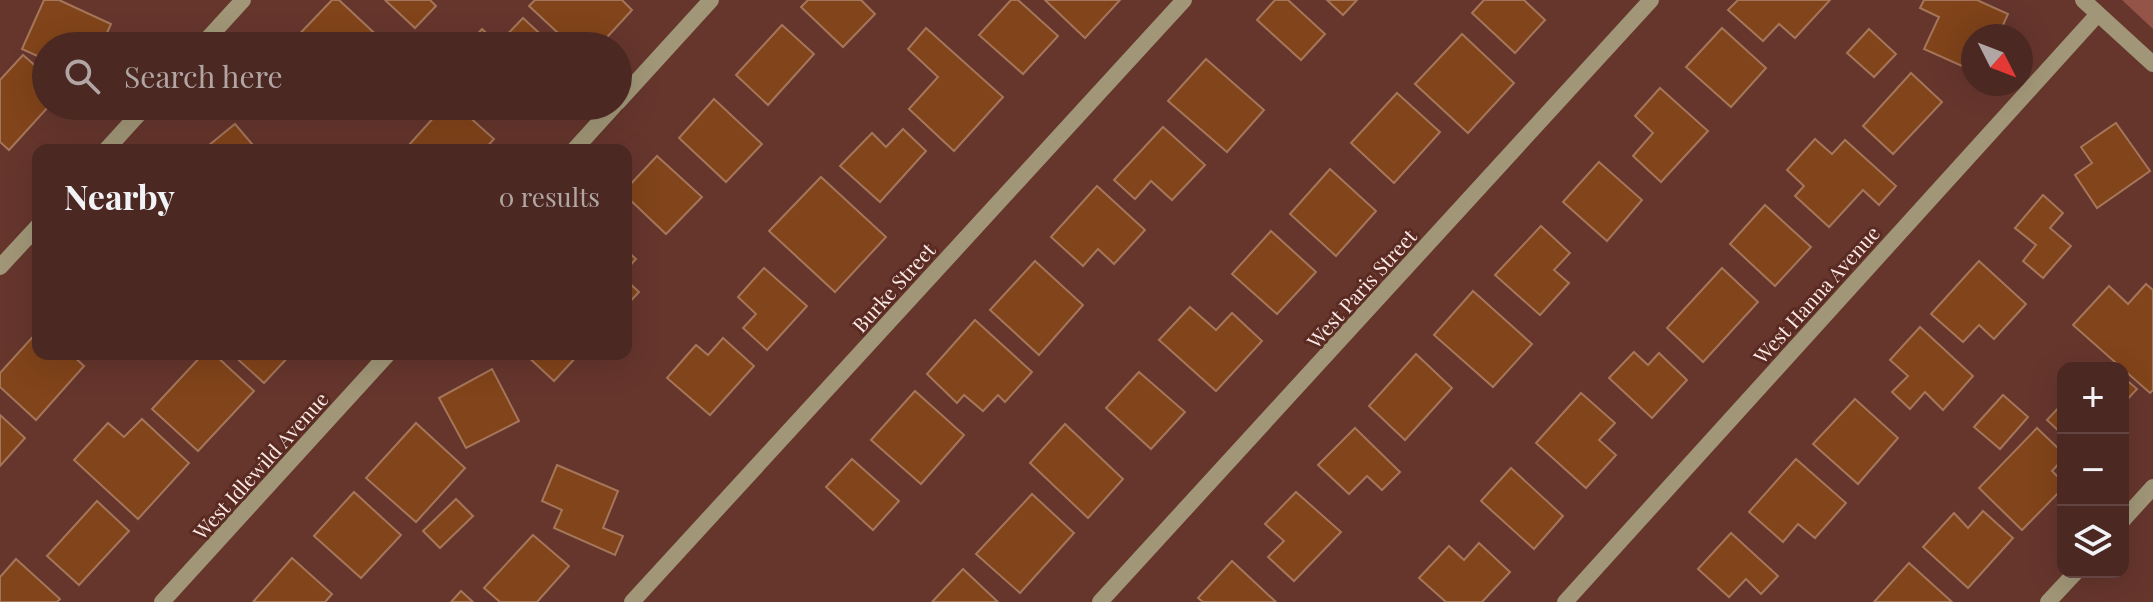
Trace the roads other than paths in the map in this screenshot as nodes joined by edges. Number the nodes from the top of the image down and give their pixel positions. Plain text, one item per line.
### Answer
1 (243, 0) edge
2 (711, 0) edge
3 (1184, 0) edge
4 (1651, 0) edge
5 (2083, 0) edge
6 (2098, 14) junction
7 (214, 32) edge
8 (2153, 64) edge
9 (632, 86) edge
10 (133, 120) edge
11 (601, 120) edge
12 (111, 144) edge
13 (579, 144) edge
14 (32, 232) edge
15 (0, 267) edge
16 (383, 360) edge
17 (2153, 487) edge
18 (2129, 513) edge
19 (2070, 578) edge
20 (162, 602) edge
21 (632, 602) edge
22 (1100, 602) edge
23 (1565, 602) edge
24 (2048, 602) edge

1 - 7 street
2 - 9 street
3 - 21 street, Burke Street
4 - 22 street, West Paris Street
5 - 6 street
6 - 8 street
6 - 23 street, West Hanna Avenue
10 - 12 street
11 - 13 street
14 - 15 street
16 - 20 street, West Idlewild Avenue
17 - 18 street
19 - 24 street

